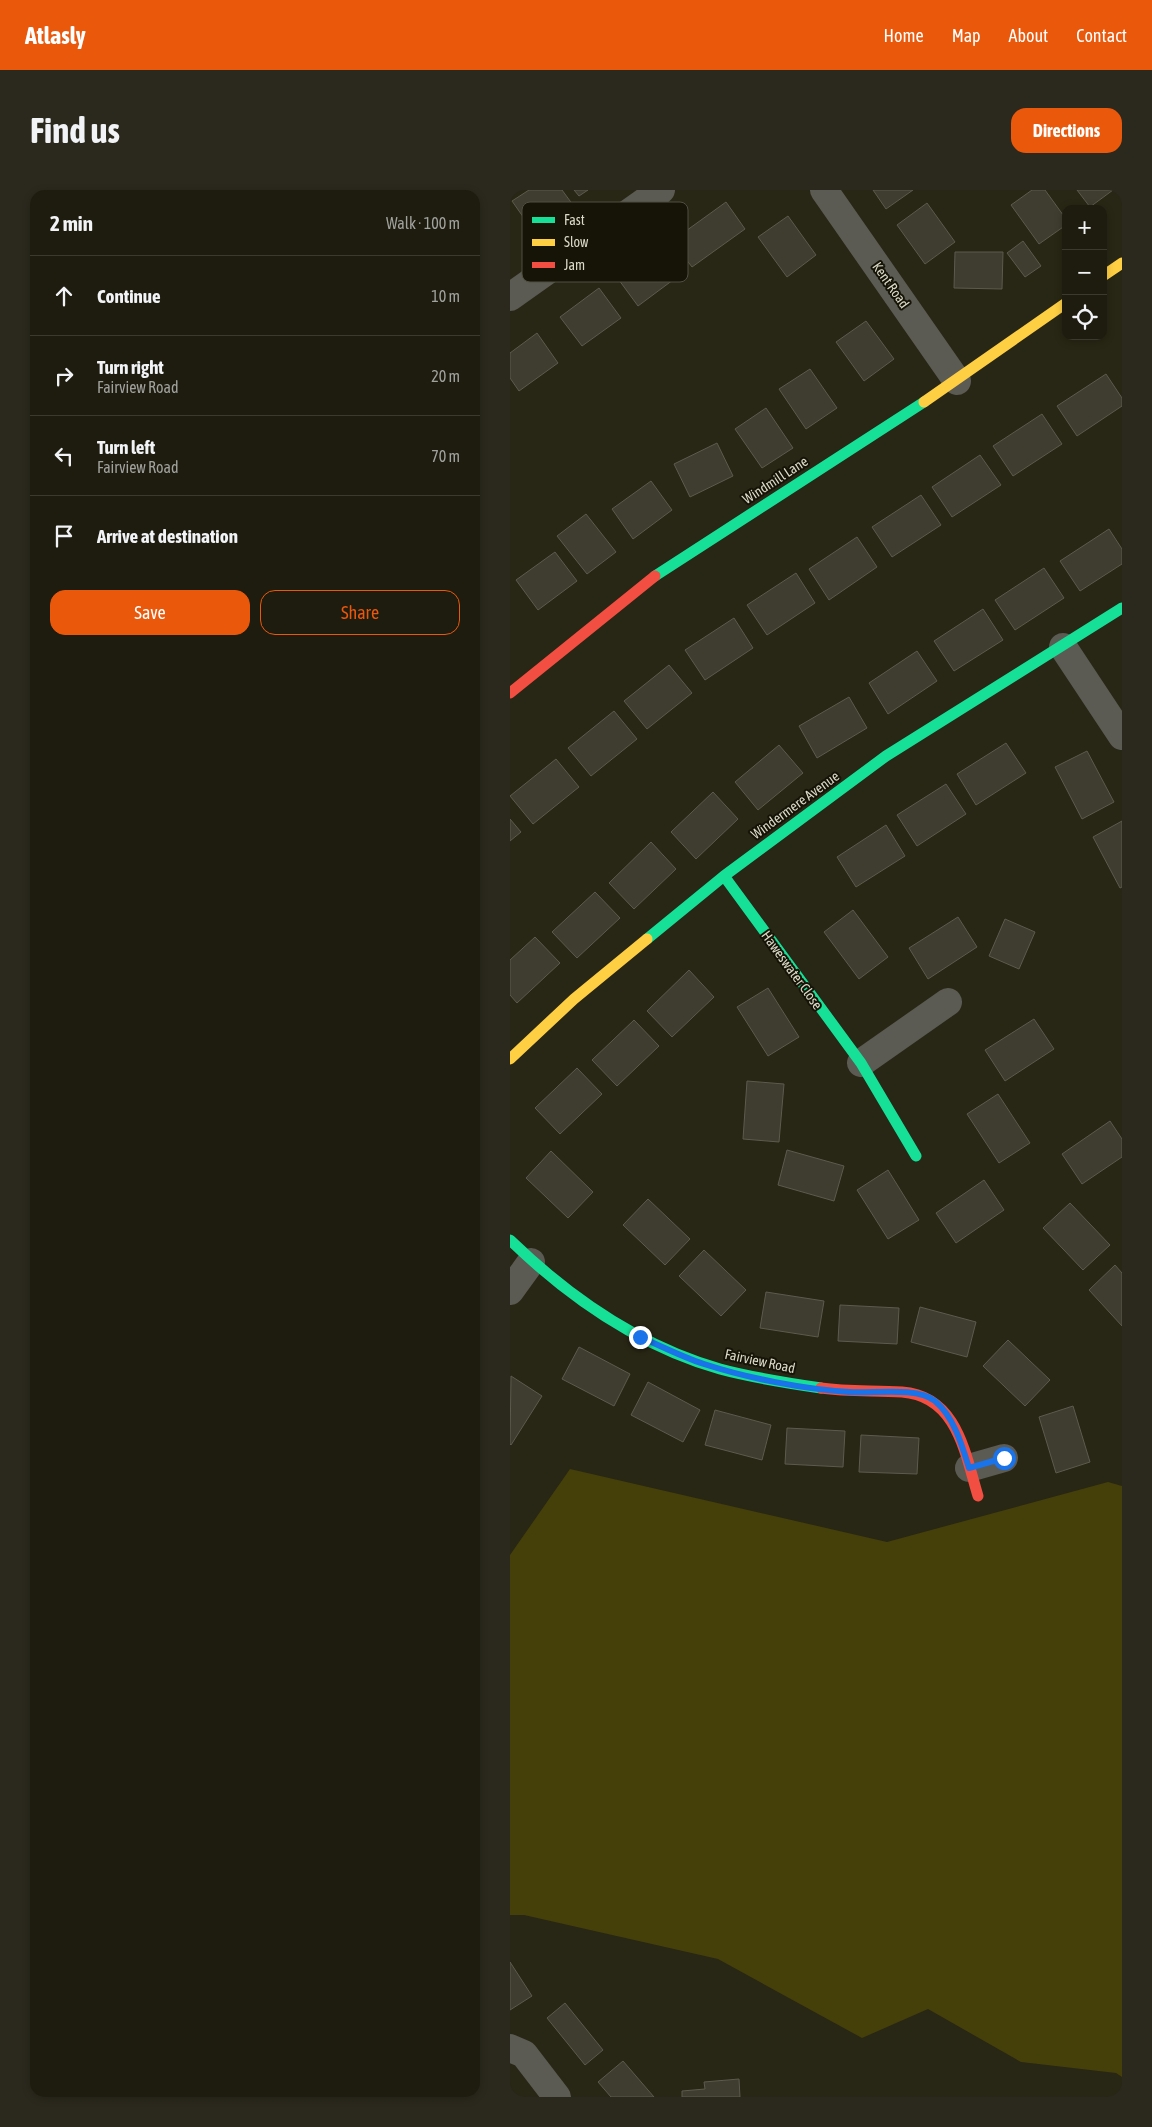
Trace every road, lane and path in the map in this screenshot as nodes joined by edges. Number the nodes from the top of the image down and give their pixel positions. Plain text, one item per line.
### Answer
1 (661, 190) edge
2 (824, 190) edge
3 (644, 202) edge
4 (1122, 262) edge
5 (1107, 273) edge
6 (531, 282) edge
7 (510, 297) edge
8 (1062, 306) edge
9 (957, 381) junction
10 (1122, 608) edge
11 (1063, 647) junction
12 (510, 694) edge
13 (1122, 736) edge
14 (724, 876) junction
15 (948, 1002) dead end
16 (510, 1059) edge
17 (861, 1063) junction
18 (916, 1156) dead end
19 (510, 1240) edge
20 (531, 1262) junction
21 (510, 1291) edge
22 (1004, 1458) dead end
23 (969, 1468) junction
24 (978, 1496) dead end
25 (510, 2048) edge
26 (557, 2097) edge

1 - 3 street
2 - 9 street, Kent Road
4 - 5 street
6 - 7 street
8 - 9 street, Windmill Lane
9 - 12 street, Windmill Lane
10 - 11 street, Windermere Avenue
11 - 13 street
11 - 14 street, Windermere Avenue
14 - 16 street, Windermere Avenue
14 - 17 street, Haweswater Close
15 - 17 street
17 - 18 street, Haweswater Close
19 - 20 street, Fairview Road
20 - 21 street
20 - 23 street, Fairview Road
22 - 23 street
23 - 24 street, Fairview Road
25 - 26 street

